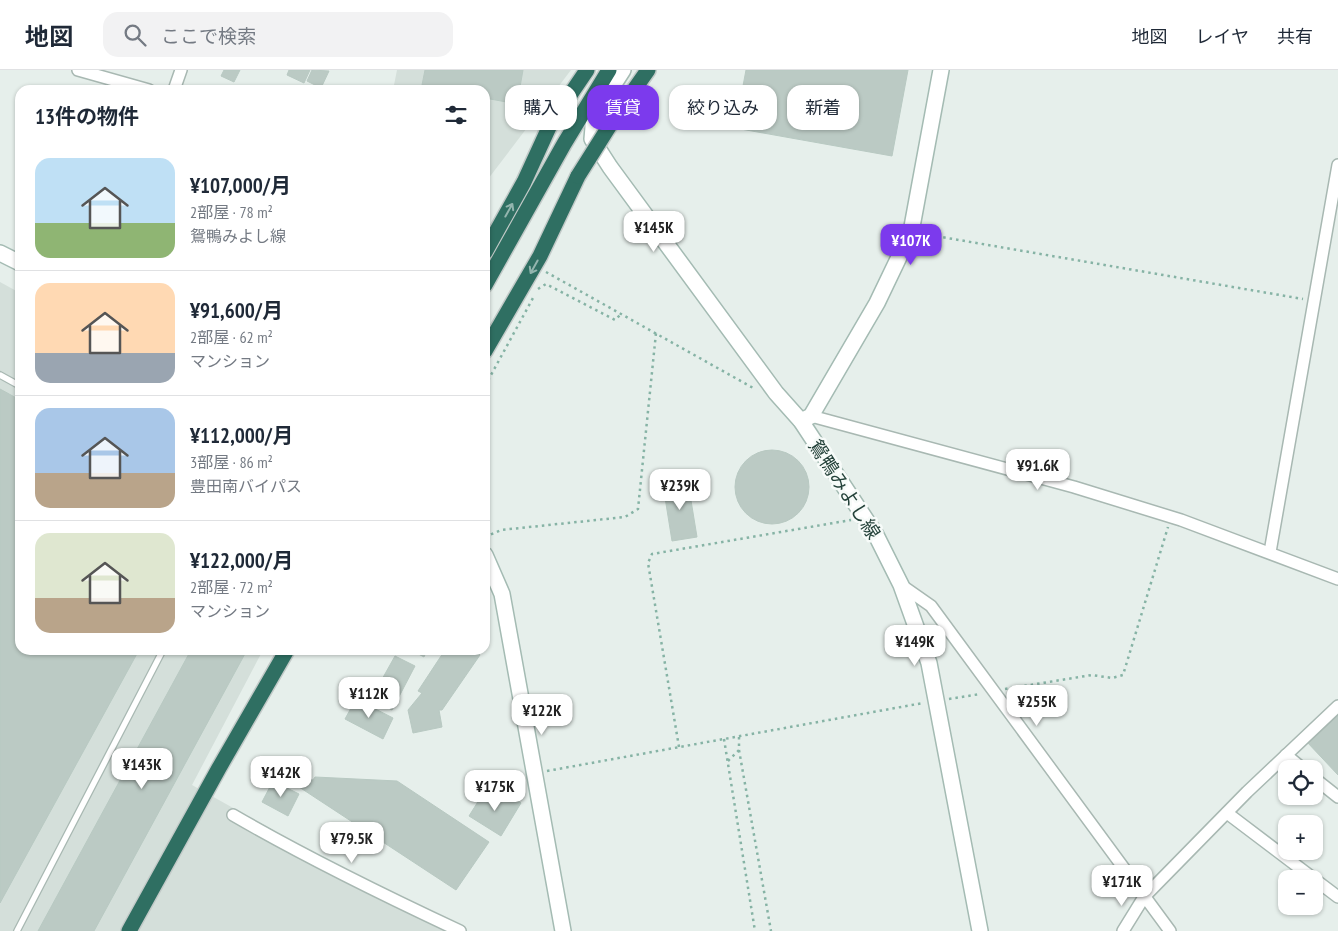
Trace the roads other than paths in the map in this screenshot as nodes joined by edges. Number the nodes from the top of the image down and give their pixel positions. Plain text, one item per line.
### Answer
1 (78, 70) edge
2 (180, 70) edge
3 (587, 70) edge
4 (609, 70) edge
5 (623, 70) edge
6 (648, 70) edge
7 (942, 70) edge
8 (131, 85) edge
9 (176, 85) edge
10 (1338, 165) edge
11 (490, 243) edge
12 (0, 252) edge
13 (15, 260) edge
14 (490, 276) edge
15 (490, 342) edge
16 (0, 375) edge
17 (15, 383) edge
18 (806, 419) junction
19 (1270, 552) junction
20 (490, 566) edge
21 (1338, 579) edge
22 (901, 586) junction
23 (160, 655) edge
24 (284, 655) edge
25 (1338, 706) edge
26 (1286, 755) junction
27 (1292, 760) edge
28 (1323, 785) edge
29 (1338, 797) edge
30 (1227, 813) junction
31 (233, 815) dead end
32 (1144, 897) junction
33 (1338, 897) edge
34 (16, 931) edge
35 (129, 931) edge
36 (460, 931) edge
37 (563, 931) edge
38 (980, 931) edge
39 (1123, 931) edge
40 (1170, 931) edge

1 - 8 street
2 - 9 street
11 -> 3 highway
4 - 14 highway
5 - 18 main road
6 -> 15 highway, bridge
7 - 18 main road, 鴛鴨みよし線
10 - 19 street
12 - 13 main road
16 - 17 lane
18 - 19 street
18 - 22 main road, 鴛鴨みよし線
19 - 21 street
20 - 37 main road
22 - 32 street
22 - 38 main road, 鴛鴨みよし線
23 - 34 lane
24 - 35 highway
25 - 26 street
26 - 27 street
26 - 30 street
28 - 29 street
30 - 32 street
30 - 33 street
31 - 36 street
32 - 39 street
32 - 40 street

